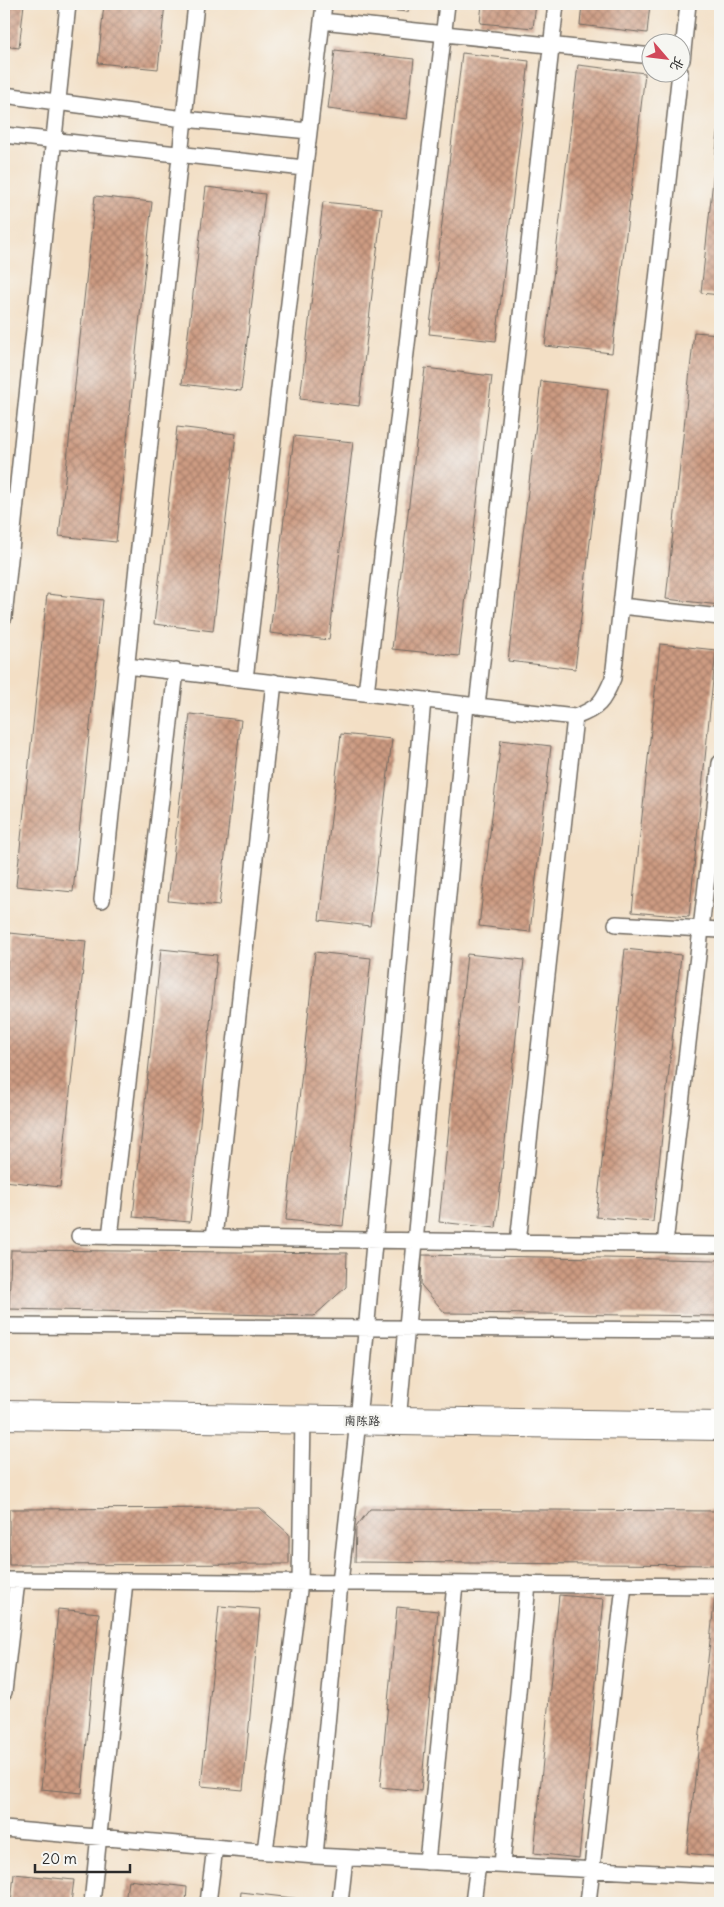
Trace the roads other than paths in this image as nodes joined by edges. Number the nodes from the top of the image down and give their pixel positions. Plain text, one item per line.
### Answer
1 (68, 4) edge
2 (196, 4) edge
3 (324, 4) edge
4 (447, 4) edge
5 (556, 4) edge
6 (688, 4) edge
7 (322, 21) junction
8 (685, 32) edge
9 (444, 34) junction
10 (552, 45) junction
11 (642, 55) edge
12 (679, 82) edge
13 (4, 95) edge
14 (58, 102) junction
15 (184, 119) junction
16 (309, 132) junction
17 (4, 135) edge
18 (54, 140) junction
19 (180, 154) junction
20 (304, 168) junction
21 (621, 606) junction
22 (4, 617) edge
23 (720, 617) edge
24 (126, 666) junction
25 (176, 671) junction
26 (245, 679) junction
27 (274, 682) junction
28 (366, 693) junction
29 (423, 700) junction
30 (472, 705) junction
31 (575, 717) junction
32 (720, 762) edge
33 (102, 900) dead end
34 (616, 924) dead end
35 (701, 929) junction
36 (720, 930) edge
37 (79, 1236) dead end
38 (110, 1237) junction
39 (214, 1238) junction
40 (375, 1240) junction
41 (415, 1241) junction
42 (518, 1243) junction
43 (665, 1244) junction
44 (720, 1245) edge
45 (4, 1326) edge
46 (367, 1328) junction
47 (407, 1328) junction
48 (720, 1330) edge
49 (4, 1415) edge
50 (303, 1420) junction
51 (358, 1421) junction
52 (398, 1421) junction
53 (720, 1426) edge
54 (10, 1581) edge
55 (125, 1581) junction
56 (300, 1583) junction
57 (340, 1583) junction
58 (455, 1584) junction
59 (528, 1584) junction
60 (624, 1585) junction
61 (720, 1586) edge
62 (4, 1692) edge
63 (4, 1829) edge
64 (99, 1837) junction
65 (215, 1847) junction
66 (265, 1850) junction
67 (315, 1856) junction
68 (345, 1858) junction
69 (427, 1862) junction
70 (478, 1864) junction
71 (502, 1865) junction
72 (592, 1870) junction
73 (720, 1876) edge
74 (92, 1903) edge
75 (208, 1903) edge
76 (340, 1903) edge
77 (473, 1903) edge
78 (588, 1903) edge

1 - 14 lane
2 - 15 lane
3 - 7 lane
4 - 9 lane
5 - 10 lane
6 - 8 lane
7 - 9 lane
7 - 16 lane
9 - 10 lane
9 - 28 lane
10 - 11 lane
10 - 30 lane
12 - 21 lane
13 - 14 lane
14 - 15 lane
14 - 18 lane
15 - 16 lane
15 - 19 lane
16 - 20 lane
17 - 18 lane
18 - 19 lane
18 - 22 lane
19 - 20 lane
19 - 24 lane
20 - 26 lane
21 - 23 lane
21 - 31 lane
24 - 25 lane
24 - 33 lane
25 - 26 lane
25 - 38 lane
26 - 27 lane
27 - 28 lane
27 - 39 lane
28 - 29 lane
29 - 30 lane
29 - 40 lane
30 - 31 lane
30 - 41 lane
31 - 42 lane
32 - 35 lane
34 - 35 lane
35 - 36 lane
35 - 43 lane
37 - 38 lane
38 - 39 lane
39 - 40 lane
40 - 41 lane
40 - 46 lane
41 - 42 lane
41 - 47 lane
42 - 43 lane
43 - 44 lane
45 - 46 lane
46 - 47 lane
46 - 51 lane
47 - 48 lane
47 - 52 lane
49 - 50 street, 南陈路
50 - 51 street, 南陈路
50 - 56 lane
51 - 52 street, 南陈路
51 - 57 lane
52 - 53 street, 南陈路
54 - 55 lane
54 - 62 lane
55 - 56 lane
55 - 64 lane
56 - 57 lane
56 - 66 lane
57 - 58 lane
57 - 67 lane
58 - 59 lane
58 - 69 lane
59 - 60 lane
59 - 71 lane
60 - 61 lane
60 - 72 lane
63 - 64 lane
64 - 65 lane
64 - 74 lane
65 - 66 lane
65 - 75 lane
66 - 67 lane
67 - 68 lane
68 - 69 lane
68 - 76 lane
69 - 70 lane
70 - 71 lane
70 - 77 lane
71 - 72 lane
72 - 73 lane
72 - 78 lane

